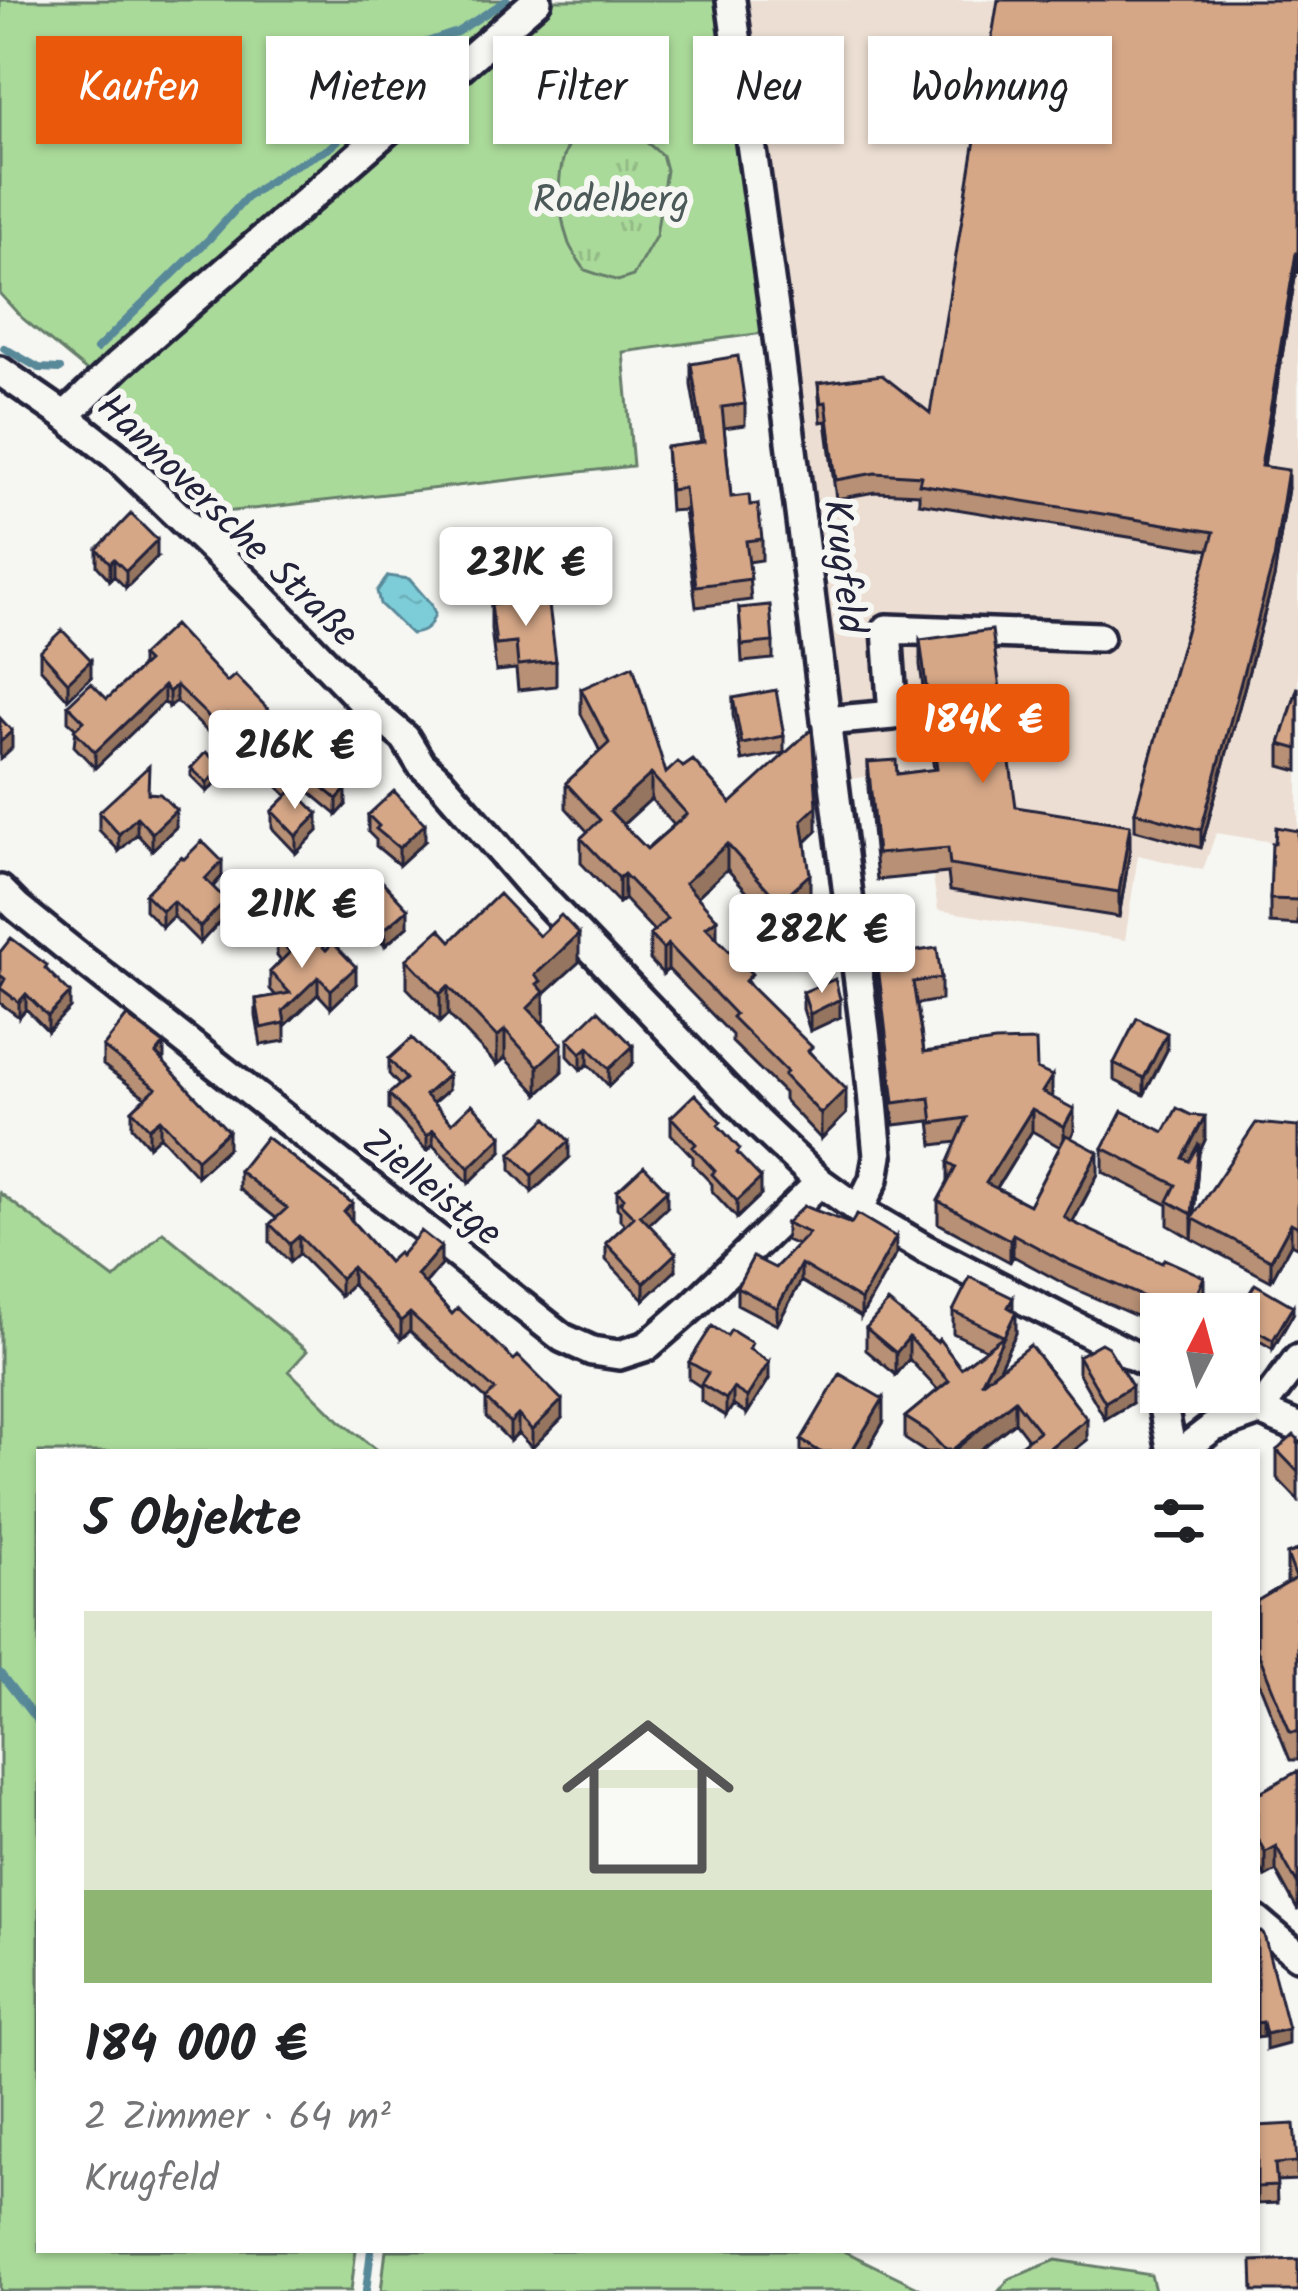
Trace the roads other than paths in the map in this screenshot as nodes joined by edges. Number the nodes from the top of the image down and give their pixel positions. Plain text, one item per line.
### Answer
1 (537, 0) edge
2 (731, 0) edge
3 (0, 371) edge
4 (65, 416) junction
5 (1099, 637) dead end
6 (826, 721) junction
7 (0, 890) edge
8 (820, 1182) junction
9 (860, 1210) junction
10 (1298, 1359) edge
11 (1140, 1360) edge
12 (1260, 1410) edge
13 (1260, 1411) edge
14 (1168, 1413) edge
15 (1253, 1413) edge
16 (1298, 1427) edge
17 (1176, 1449) edge
18 (1181, 1449) edge
19 (1260, 1923) edge
20 (1298, 1955) edge

1 - 4 street
2 - 6 street, Krugfeld
3 - 4 street, Hannoversche Straße
4 - 8 street, Hannoversche Straße
5 - 6 street
6 - 9 street, Krugfeld
7 - 8 street, Zielleistge
8 - 9 street, Hannoversche Straße
9 - 11 street, Hannoversche Straße
10 - 12 street
13 - 16 street
14 - 17 street
15 - 18 street
19 - 20 street

